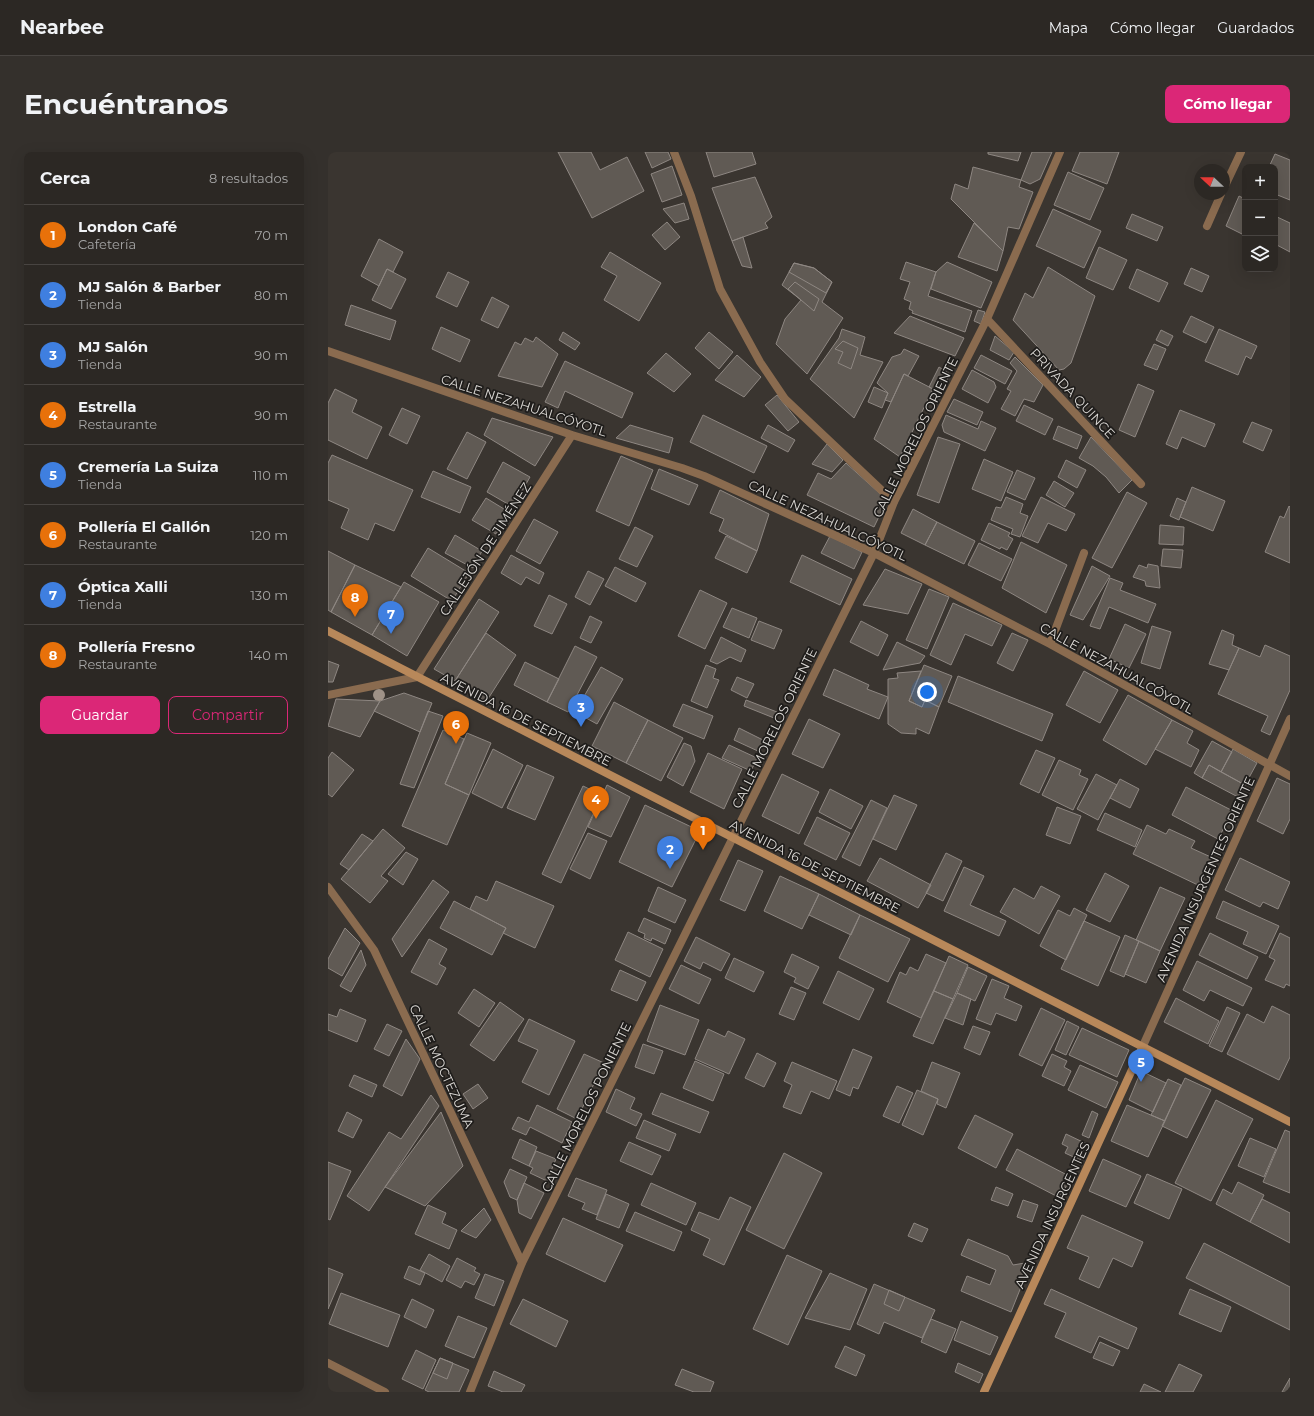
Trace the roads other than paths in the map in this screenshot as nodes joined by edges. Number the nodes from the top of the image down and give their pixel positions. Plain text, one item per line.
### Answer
1 (674, 152) edge
2 (1060, 152) edge
3 (1241, 152) edge
4 (1230, 175) edge
5 (1218, 200) edge
6 (1206, 226) dead end
7 (987, 319) junction
8 (328, 351) edge
9 (572, 435) junction
10 (1141, 484) dead end
11 (894, 502) junction
12 (874, 553) junction
13 (1084, 553) dead end
14 (328, 631) edge
15 (1050, 644) junction
16 (417, 677) junction
17 (328, 694) edge
18 (1290, 719) edge
19 (1270, 766) junction
20 (1290, 776) edge
21 (733, 837) junction
22 (328, 887) edge
23 (1142, 1048) junction
24 (1290, 1122) edge
25 (522, 1263) junction
26 (328, 1362) edge
27 (385, 1392) edge
28 (470, 1392) edge
29 (984, 1392) edge

1 - 11 street
2 - 7 street, CALLE MORELOS ORIENTE
3 - 4 street
5 - 6 street
7 - 10 street, PRIVADA QUINCE
7 - 11 street, CALLE MORELOS ORIENTE
8 - 9 street, CALLE NEZAHUALCÓYOTL
9 - 12 street, CALLE NEZAHUALCÓYOTL
9 - 16 street, CALLEJÓN DE JIMÉNEZ
11 - 12 street, CALLE MORELOS ORIENTE
12 - 15 street, CALLE NEZAHUALCÓYOTL
12 - 21 street, CALLE MORELOS ORIENTE
13 - 15 street
14 - 16 main road, AVENIDA 16 DE SEPTIEMBRE
15 - 19 street, CALLE NEZAHUALCÓYOTL
16 - 17 street
16 - 21 main road, AVENIDA 16 DE SEPTIEMBRE
18 - 19 street, AVENIDA INSURGENTES ORIENTE
19 - 20 street, CALLE NEZAHUALCÓYOTL
19 - 23 street, AVENIDA INSURGENTES ORIENTE
21 - 23 main road, AVENIDA 16 DE SEPTIEMBRE
21 - 25 street, CALLE MORELOS PONIENTE
22 - 25 street, CALLE MOCTEZUMA
23 - 24 main road, AVENIDA 16 DE SEPTIEMBRE
23 - 29 main road, AVENIDA INSURGENTES
25 - 28 street, CALLE MORELOS PONIENTE
26 - 27 street

